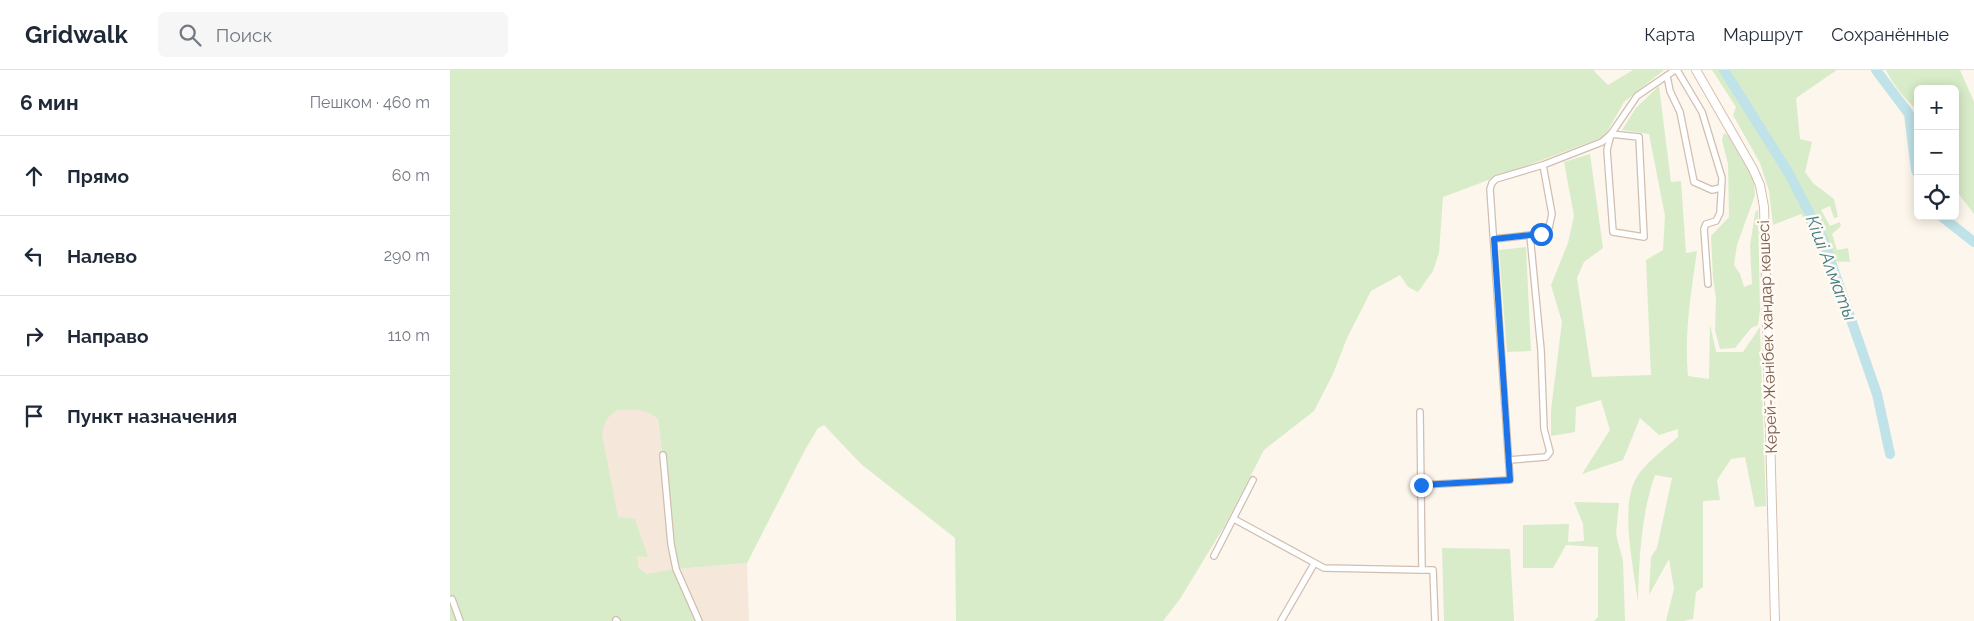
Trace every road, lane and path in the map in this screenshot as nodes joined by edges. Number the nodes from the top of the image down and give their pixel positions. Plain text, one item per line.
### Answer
1 (1676, 70) edge
2 (1696, 70) edge
3 (1667, 76) junction
4 (1611, 134) junction
5 (1543, 165) junction
6 (1720, 188) junction
7 (1530, 235) junction
8 (1494, 239) junction
9 (1708, 284) dead end
10 (1420, 412) dead end
11 (663, 455) dead end
12 (1509, 460) junction
13 (1253, 480) dead end
14 (1421, 485) junction
15 (1234, 518) junction
16 (1214, 556) dead end
17 (1314, 564) junction
18 (1422, 570) junction
19 (452, 599) dead end
20 (460, 621) edge
21 (699, 621) edge
22 (1281, 621) edge
23 (1434, 621) edge
24 (1775, 621) edge

1 - 3 street
1 - 6 street
2 - 24 main road, Керей-Жәнібек хандар көшесі
3 - 4 street
3 - 6 street
4 - 4 street
4 - 5 street
5 - 7 street
5 - 8 street
6 - 9 street
7 - 8 street
7 - 12 street
8 - 12 street
10 - 14 street
11 - 21 street
12 - 14 street
13 - 15 street
14 - 18 street
15 - 16 street
15 - 17 street
17 - 18 street
17 - 22 street
18 - 23 street
19 - 20 street

